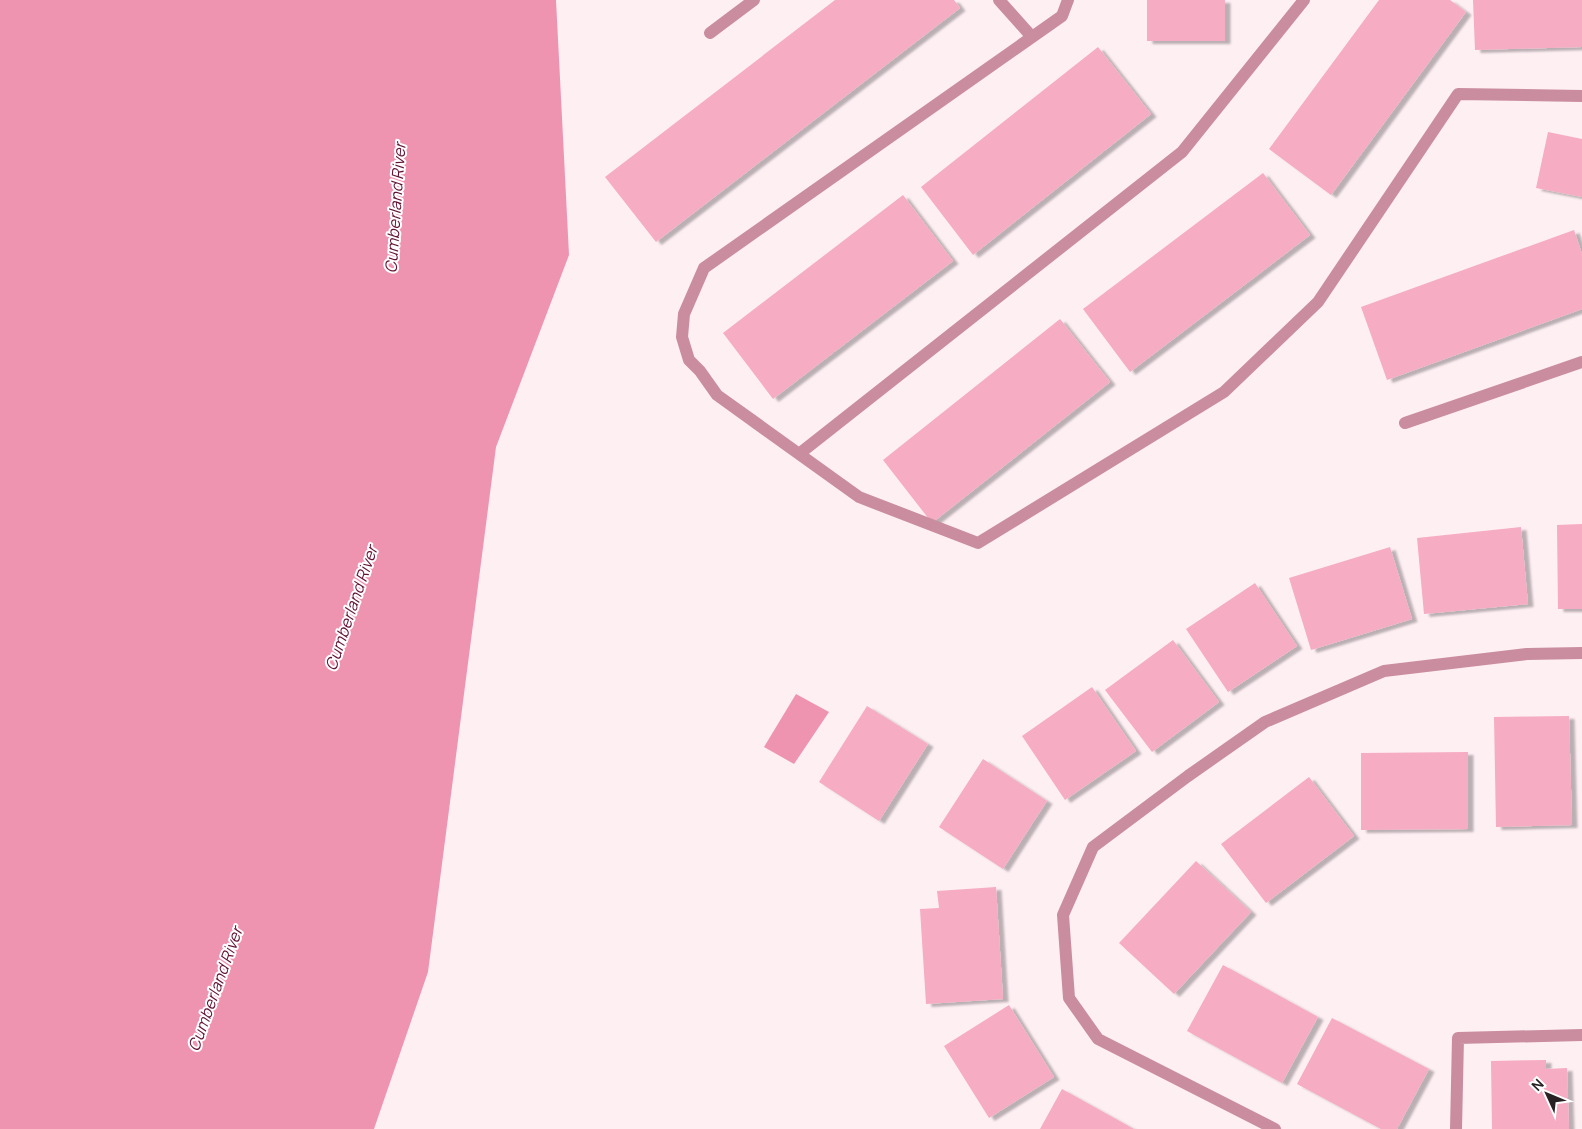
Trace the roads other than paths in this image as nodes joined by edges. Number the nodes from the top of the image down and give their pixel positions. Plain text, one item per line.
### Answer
1 (754, 0) edge
2 (999, 0) edge
3 (1068, 0) edge
4 (1304, 0) edge
5 (710, 33) dead end
6 (1032, 37) junction
7 (1582, 96) edge
8 (1582, 362) edge
9 (1405, 423) dead end
10 (799, 454) junction
11 (1582, 653) edge
12 (1582, 1035) edge
13 (1275, 1129) edge
14 (1456, 1129) edge

1 - 5 street
2 - 6 street
3 - 6 street
4 - 10 street
6 - 10 street
7 - 10 street
8 - 9 street
11 - 13 street
12 - 14 street

